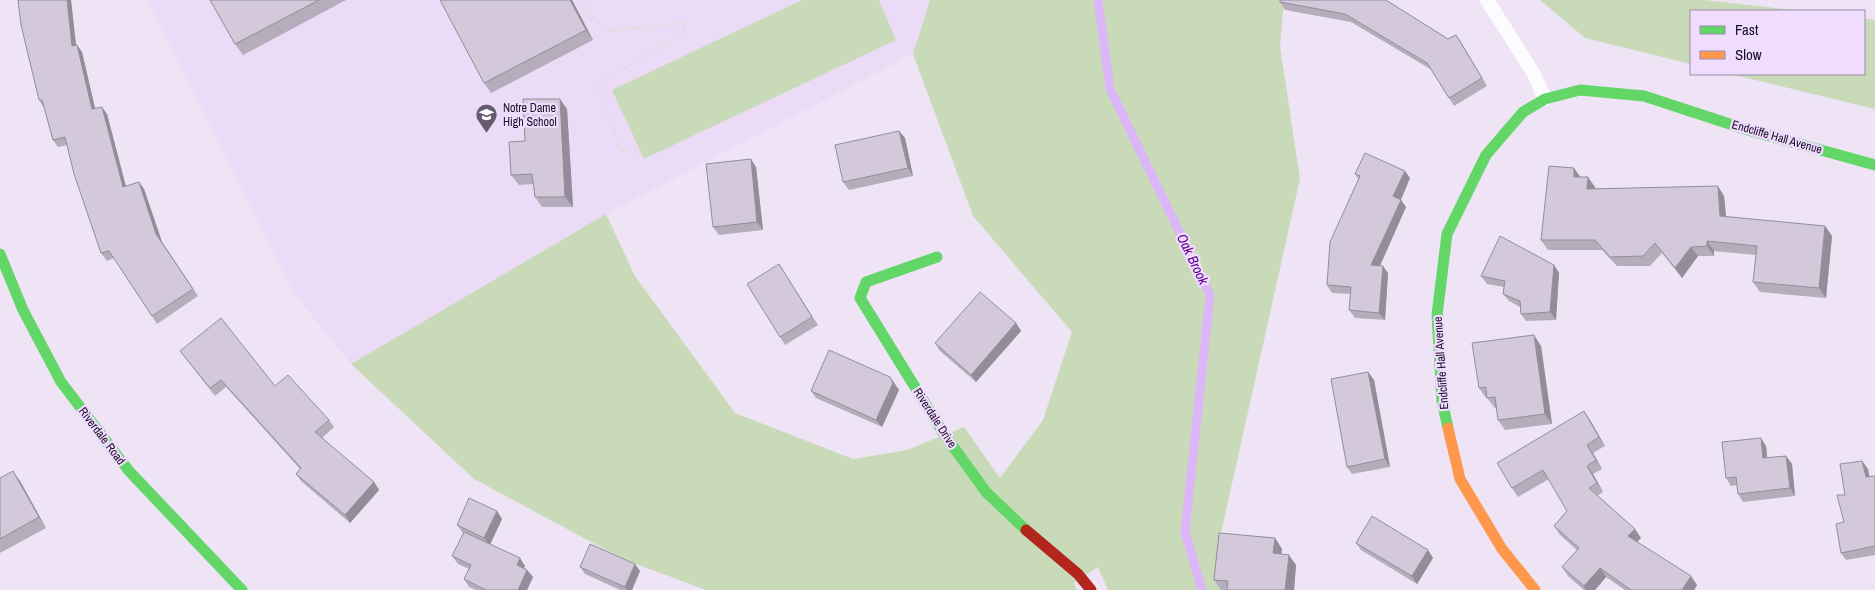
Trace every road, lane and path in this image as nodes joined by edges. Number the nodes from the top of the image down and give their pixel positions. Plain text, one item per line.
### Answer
1 (583, 0) edge
2 (1487, 0) edge
3 (1545, 99) junction
4 (641, 154) dead end
5 (1875, 165) edge
6 (0, 254) edge
7 (936, 257) dead end
8 (242, 590) edge
9 (1091, 590) edge
10 (1535, 590) edge

1 - 4 path
2 - 3 lane
3 - 5 street, Endcliffe Hall Avenue
3 - 10 street, Endcliffe Hall Avenue
6 - 8 street, Riverdale Road
7 - 9 street, Riverdale Drive

